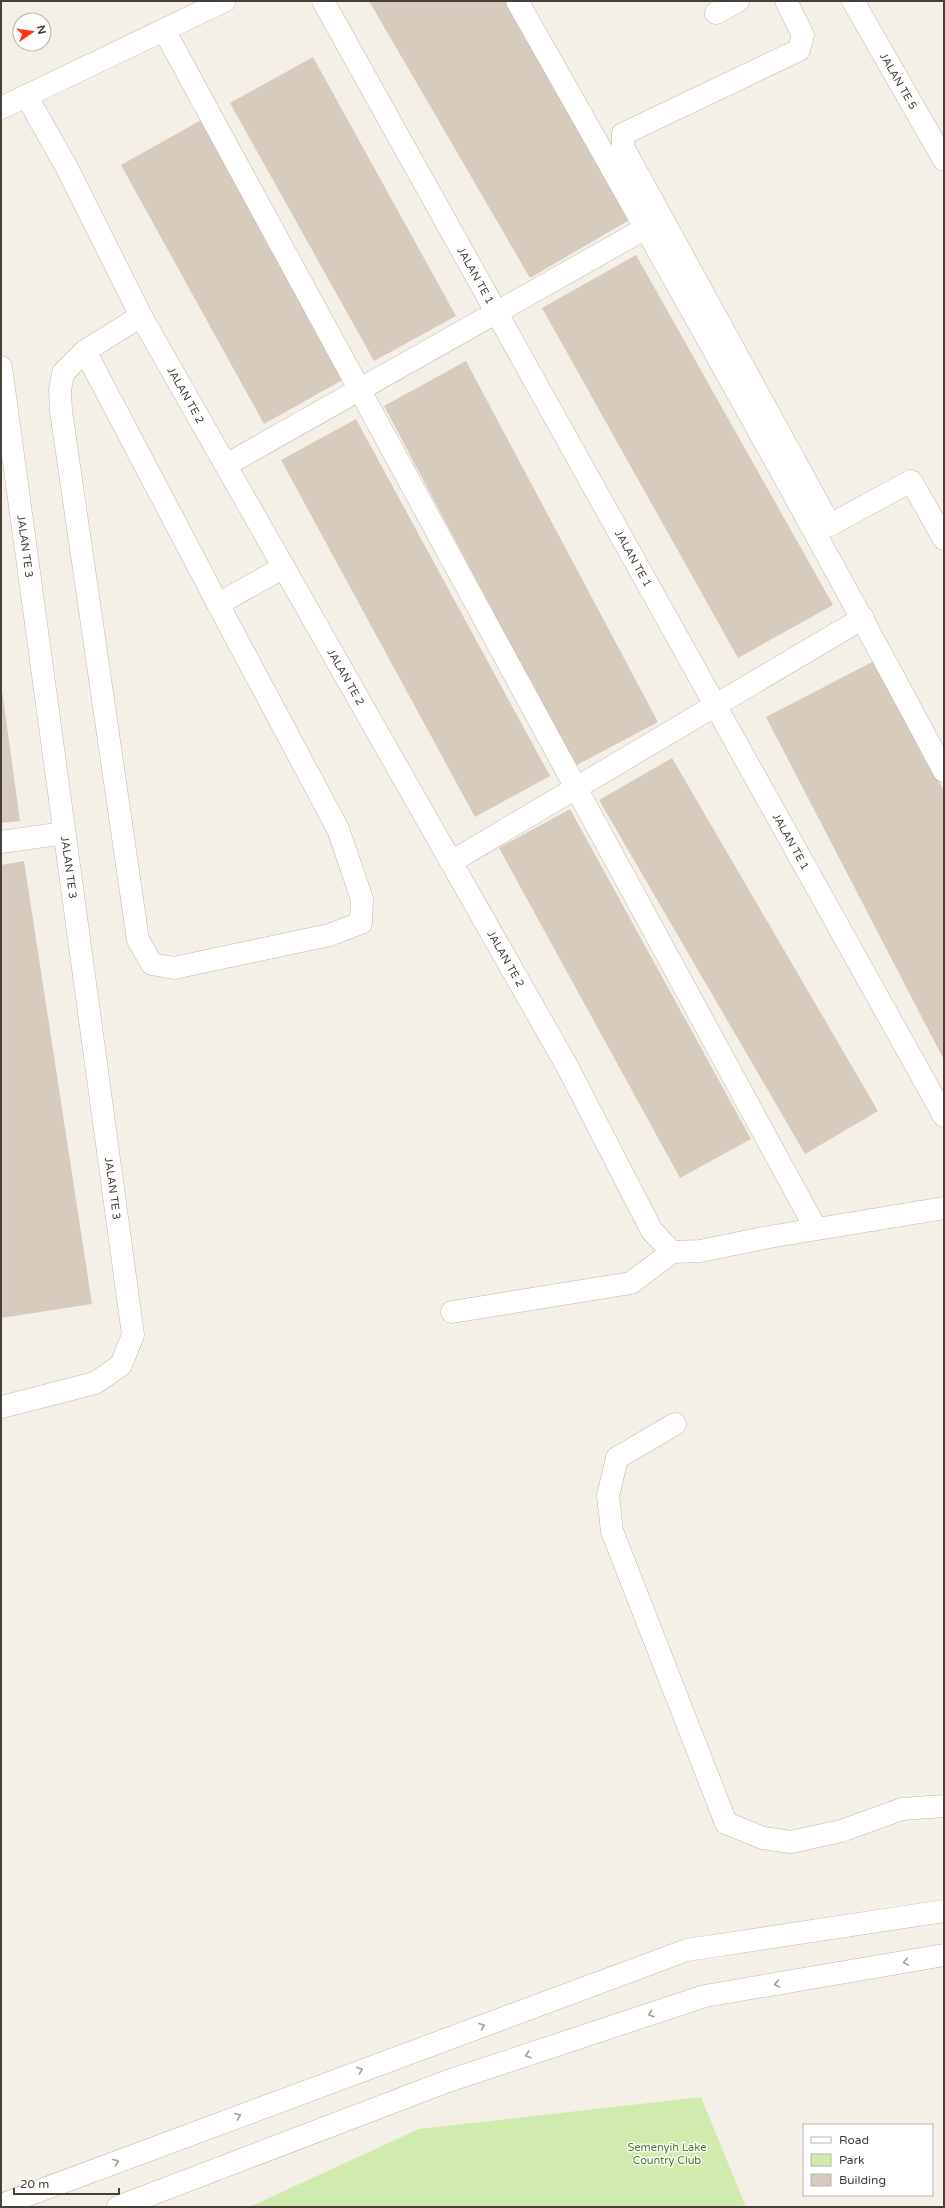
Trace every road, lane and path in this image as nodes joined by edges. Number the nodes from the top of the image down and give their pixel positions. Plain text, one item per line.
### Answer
1 (224, 1) edge
2 (323, 1) edge
3 (517, 1) edge
4 (738, 1) edge
5 (786, 1) edge
6 (853, 1) edge
7 (716, 13) dead end
8 (164, 30) junction
9 (26, 97) junction
10 (1, 108) edge
11 (944, 160) edge
12 (646, 228) junction
13 (497, 312) junction
14 (141, 316) junction
15 (85, 351) junction
16 (1, 367) edge
17 (360, 389) junction
18 (226, 465) junction
19 (944, 539) edge
20 (284, 567) junction
21 (218, 604) junction
22 (863, 618) junction
23 (715, 706) junction
24 (944, 771) edge
25 (576, 788) junction
26 (64, 833) junction
27 (1, 842) edge
28 (451, 862) junction
29 (944, 1116) edge
30 (944, 1208) edge
31 (816, 1229) junction
32 (672, 1252) junction
33 (452, 1312) dead end
34 (1, 1407) edge
35 (675, 1424) dead end
36 (944, 1806) edge
37 (944, 1911) edge
38 (944, 1955) edge
39 (1, 2205) edge
40 (118, 2207) edge

1 - 8 street
2 - 13 street, JALAN TE 1
3 - 12 street
4 - 7 street
5 - 19 street
6 - 11 street, JALAN TE 5
8 - 9 street
8 - 17 street
9 - 10 street
9 - 14 street, JALAN TE 2
12 - 13 street
12 - 22 street
13 - 17 street
13 - 23 street, JALAN TE 1
14 - 15 street
14 - 18 street, JALAN TE 2
15 - 21 street
15 - 21 street
16 - 26 street, JALAN TE 3
17 - 18 street
17 - 25 street
18 - 20 street, JALAN TE 2
20 - 21 street
20 - 28 street, JALAN TE 2
22 - 23 street
22 - 24 street
23 - 25 street
23 - 29 street, JALAN TE 1
25 - 28 street
25 - 31 street
26 - 27 street
26 - 34 street, JALAN TE 3
28 - 32 street, JALAN TE 2
30 - 31 street
31 - 32 street
32 - 33 street
35 - 36 street
39 -> 37 street
38 -> 40 street

